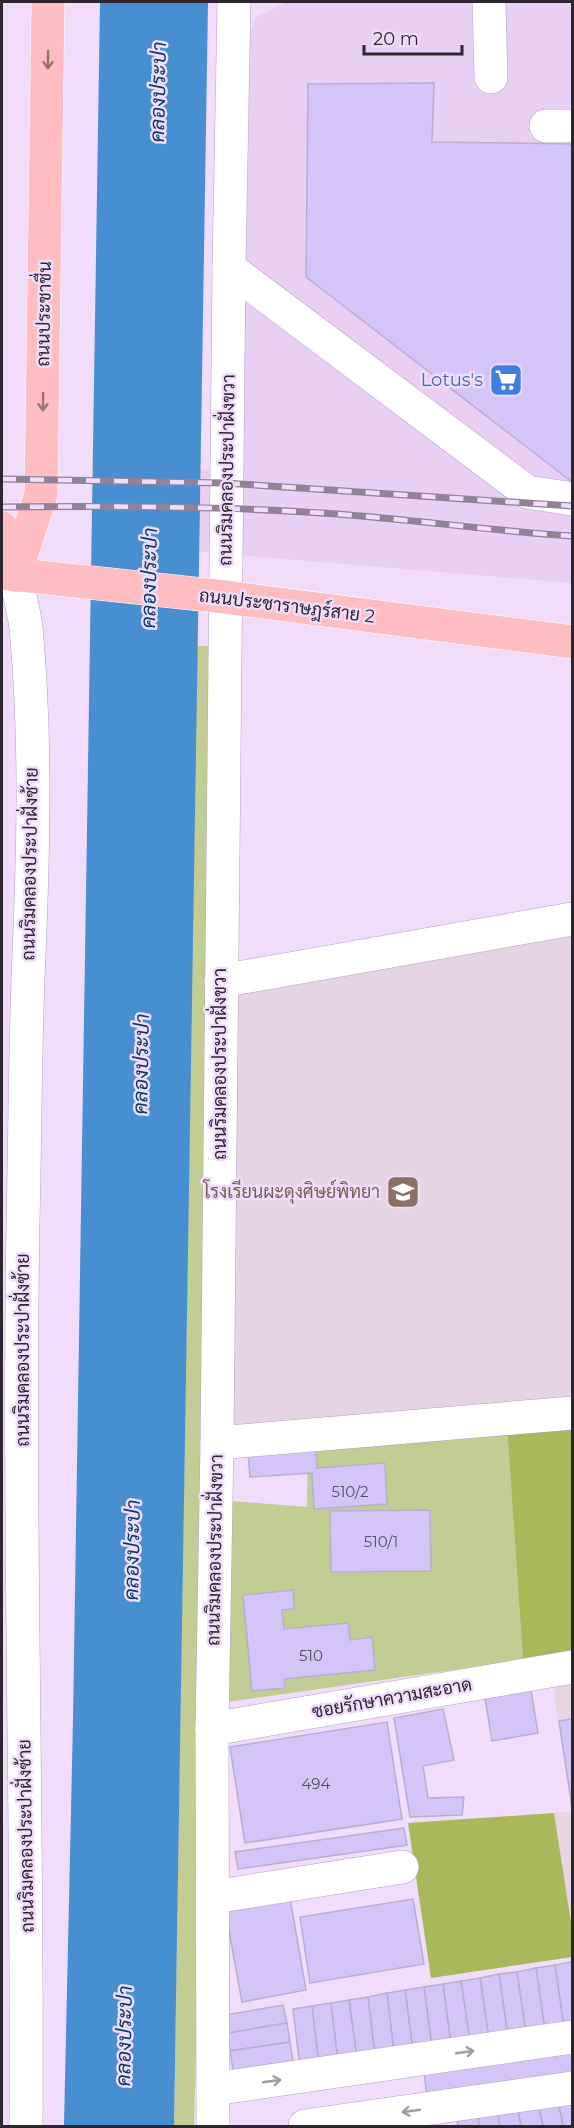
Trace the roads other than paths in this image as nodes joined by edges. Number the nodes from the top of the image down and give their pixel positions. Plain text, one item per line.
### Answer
1 (48, 2) edge
2 (234, 2) edge
3 (489, 2) edge
4 (490, 77) dead end
5 (229, 268) junction
6 (573, 499) edge
7 (2, 528) edge
8 (8, 574) edge
9 (218, 596) junction
10 (573, 625) edge
11 (530, 636) junction
12 (573, 642) edge
13 (573, 664) edge
14 (573, 919) edge
15 (221, 981) junction
16 (14, 1025) edge
17 (12, 1258) edge
18 (573, 1413) edge
19 (217, 1443) junction
20 (12, 1545) edge
21 (573, 1667) edge
22 (212, 1729) junction
23 (14, 1772) edge
24 (402, 1867) dead end
25 (213, 1897) junction
26 (573, 2037) edge
27 (14, 2085) edge
28 (573, 2088) edge
29 (214, 2089) junction
30 (26, 2127) edge
31 (213, 2127) edge
32 (305, 2127) edge

1 -> 8 main road, ถนนประชาชื่น
2 - 5 street, ถนนริมคลองประปาฝั่งขวา
3 - 4 street
5 - 6 street
5 - 9 street, ถนนริมคลองประปาฝั่งขวา
7 - 8 main road
8 - 9 main road, ถนนประชาราษฎร์สาย 2
8 - 16 street, ถนนริมคลองประปาฝั่งซ้าย
9 - 11 main road, ถนนประชาราษฎร์สาย 2
9 - 15 street, ถนนริมคลองประปาฝั่งขวา
10 - 11 main road
11 - 12 main road, ถนนประชาราษฎร์สาย 2
11 - 13 main road
14 - 15 street
15 - 19 street, ถนนริมคลองประปาฝั่งขวา
16 - 17 street, ถนนริมคลองประปาฝั่งซ้าย
17 - 20 street, ถนนริมคลองประปาฝั่งซ้าย
18 - 19 street
19 - 22 street, ถนนริมคลองประปาฝั่งขวา
20 - 23 street, ถนนริมคลองประปาฝั่งซ้าย
21 - 22 street, ซอยรักษาความสะอาด
22 - 25 street, ถนนริมคลองประปาฝั่งขวา
23 - 27 street, ถนนริมคลองประปาฝั่งซ้าย
24 - 25 street
25 - 29 street, ถนนริมคลองประปาฝั่งขวา
29 -> 26 street
27 - 30 street, ถนนริมคลองประปาฝั่งซ้าย
28 -> 32 street
29 - 31 street, ถนนริมคลองประปาฝั่งขวา

